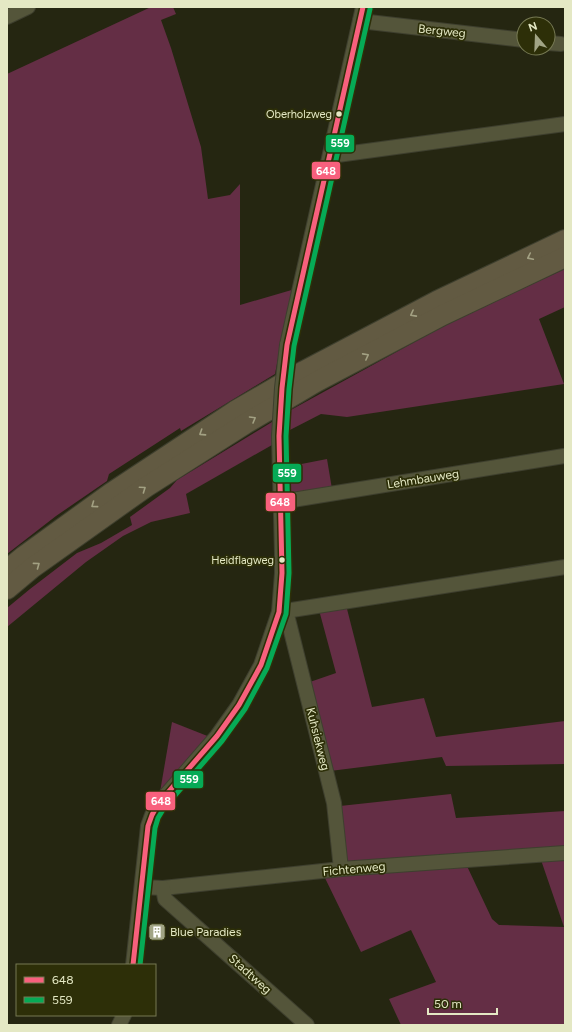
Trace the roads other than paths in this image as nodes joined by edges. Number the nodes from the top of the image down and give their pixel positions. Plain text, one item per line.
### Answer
1 (28, 7) edge
2 (363, 7) edge
3 (7, 17) edge
4 (360, 21) junction
5 (516, 39) edge
6 (565, 124) edge
7 (330, 156) junction
8 (565, 240) edge
9 (565, 257) edge
10 (565, 456) edge
11 (280, 502) junction
12 (565, 567) edge
13 (7, 570) edge
14 (7, 589) edge
15 (282, 611) junction
16 (565, 853) edge
17 (341, 869) junction
18 (142, 887) junction
19 (163, 888) junction
20 (133, 964) edge
21 (124, 1016) edge
22 (119, 1025) edge
23 (307, 1025) edge

1 - 3 street
2 - 4 street
4 - 5 street, Bergweg
4 - 7 street
6 - 7 street
7 - 11 street, bridge
8 -> 13 highway
14 -> 9 highway
10 - 11 street, Lehmbauweg
11 - 15 street
12 - 15 street
15 - 17 street, Kuhsiekweg
15 - 18 street
16 - 17 street, Fichtenweg
17 - 19 street, Fichtenweg
18 - 19 street, Fichtenweg
18 - 20 street
19 - 23 street, Stadtweg
21 - 22 street

